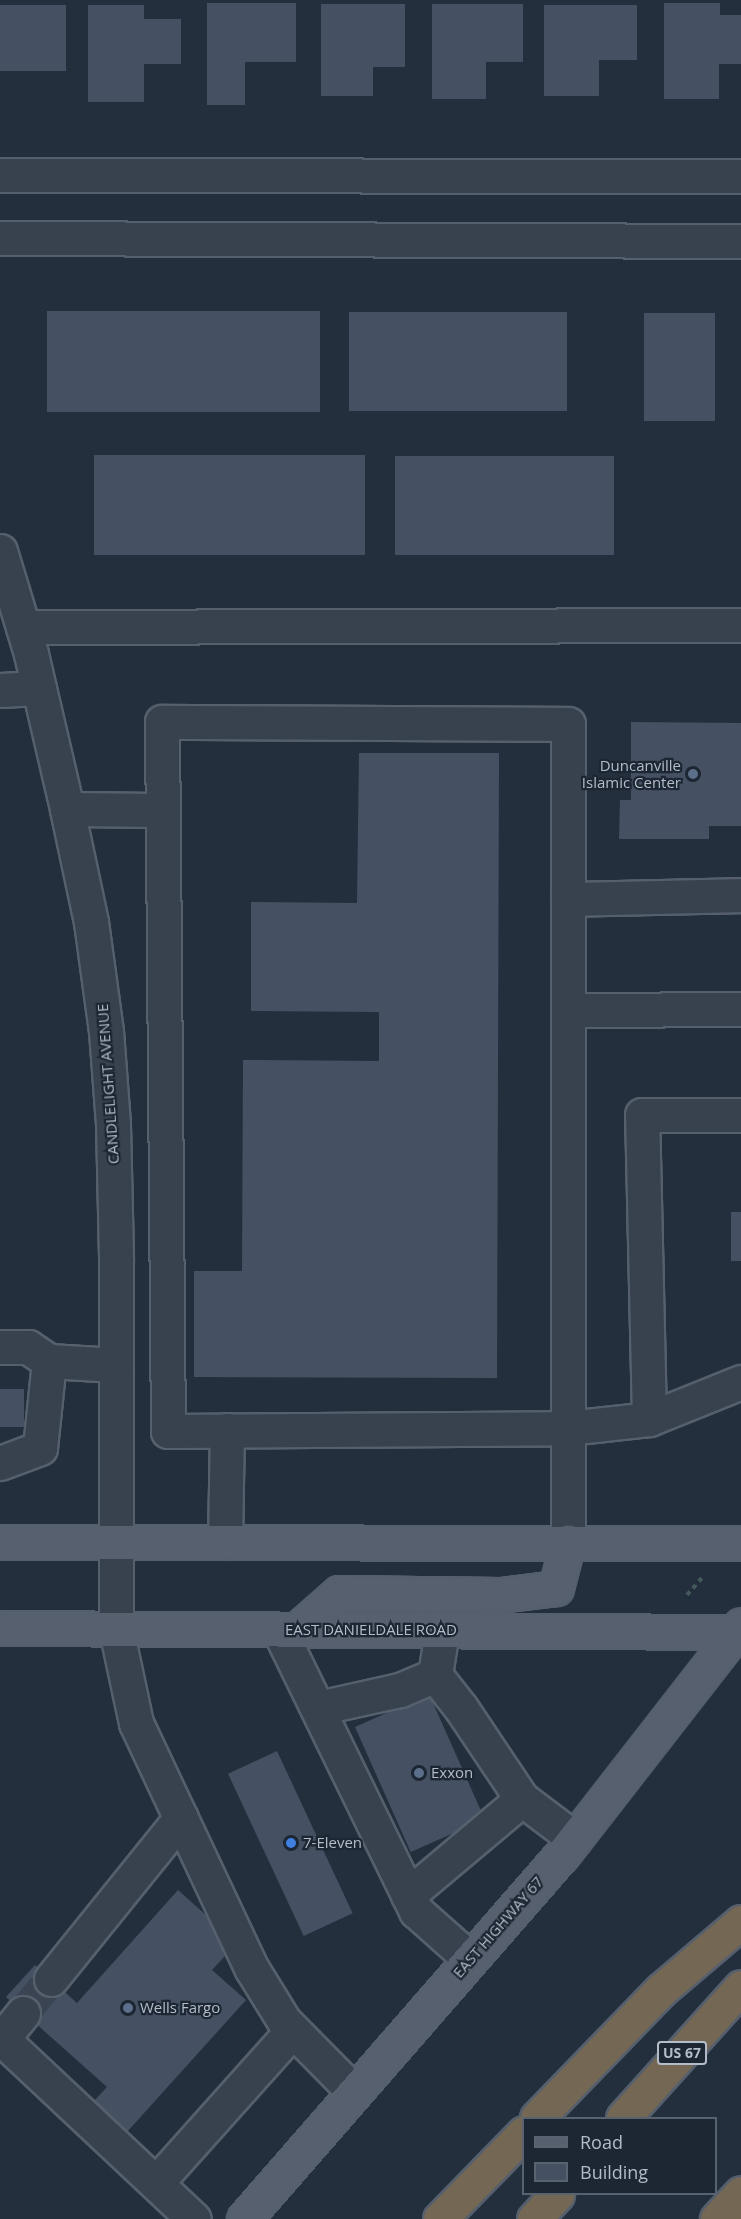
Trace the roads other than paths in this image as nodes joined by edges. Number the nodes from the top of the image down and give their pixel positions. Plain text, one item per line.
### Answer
1 (0, 176) edge
2 (741, 176) edge
3 (0, 238) edge
4 (741, 241) edge
5 (0, 552) edge
6 (741, 625) edge
7 (22, 627) junction
8 (39, 688) junction
9 (0, 690) edge
10 (67, 809) junction
11 (163, 810) junction
12 (741, 894) edge
13 (568, 899) junction
14 (741, 1009) edge
15 (568, 1010) junction
16 (741, 1115) edge
17 (166, 1123) junction
18 (113, 1124) junction
19 (0, 1347) edge
20 (49, 1361) junction
21 (116, 1365) junction
22 (741, 1382) edge
23 (649, 1419) junction
24 (568, 1428) junction
25 (227, 1430) junction
26 (0, 1463) edge
27 (0, 1542) edge
28 (116, 1542) junction
29 (225, 1542) junction
30 (568, 1542) junction
31 (741, 1543) edge
32 (0, 1628) edge
33 (116, 1629) junction
34 (288, 1630) junction
35 (739, 1630) edge
36 (442, 1631) junction
37 (435, 1675) junction
38 (318, 1708) junction
39 (522, 1800) junction
40 (181, 1818) junction
41 (575, 1839) junction
42 (408, 1895) junction
43 (741, 1922) edge
44 (470, 1959) junction
45 (51, 1979) tunnel mouth
46 (741, 1986) edge
47 (23, 2013) tunnel mouth
48 (292, 2031) junction
49 (354, 2092) junction
50 (538, 2117) edge
51 (624, 2117) edge
52 (522, 2135) edge
53 (156, 2184) junction
54 (741, 2193) edge
55 (554, 2195) edge
56 (741, 2210) edge
57 (194, 2219) edge
58 (244, 2219) edge
59 (440, 2219) edge
60 (534, 2219) edge
61 (717, 2219) edge
62 (734, 2219) edge

1 - 2 street
3 - 4 street
5 - 7 street, CANDLELIGHT AVENUE
6 - 7 street
7 - 8 street, CANDLELIGHT AVENUE
8 - 9 street
8 - 10 street, CANDLELIGHT AVENUE
10 - 11 street
10 - 18 street, CANDLELIGHT AVENUE
11 - 13 street
11 - 17 street
12 - 13 street
13 - 15 street
14 - 15 street
15 - 24 street
16 - 23 street
17 - 18 street
17 - 25 street
18 - 21 street, CANDLELIGHT AVENUE
19 - 20 street
20 - 21 street
20 - 26 street
21 - 28 street, CANDLELIGHT AVENUE
22 - 23 street
23 - 24 street
24 - 25 street
24 - 30 street
25 - 29 street
27 - 28 main road
28 - 29 main road
28 - 33 street, CANDLELIGHT AVENUE
29 - 30 main road
30 - 31 main road
30 - 34 main road
32 - 33 main road, EAST DANIELDALE ROAD
33 - 34 main road, EAST DANIELDALE ROAD
33 - 40 street, CANDLELIGHT AVENUE
34 - 36 main road, EAST DANIELDALE ROAD
34 - 38 street
35 - 36 main road, EAST DANIELDALE ROAD
35 - 41 main road, EAST HIGHWAY 67
36 - 37 street
37 - 38 street
37 - 39 street
38 - 42 street
39 - 41 street
39 - 42 street
40 - 45 street
40 - 48 street, CANDLELIGHT AVENUE
41 - 44 main road, EAST HIGHWAY 67
42 - 44 street
43 - 50 highway
44 - 49 main road, EAST HIGHWAY 67
46 - 51 highway, US 67
47 - 53 street
48 - 49 street, CANDLELIGHT AVENUE
48 - 53 street
49 - 58 main road, EAST HIGHWAY 67
52 - 59 highway
53 - 57 street
54 - 61 highway
55 - 60 highway
56 - 62 highway

